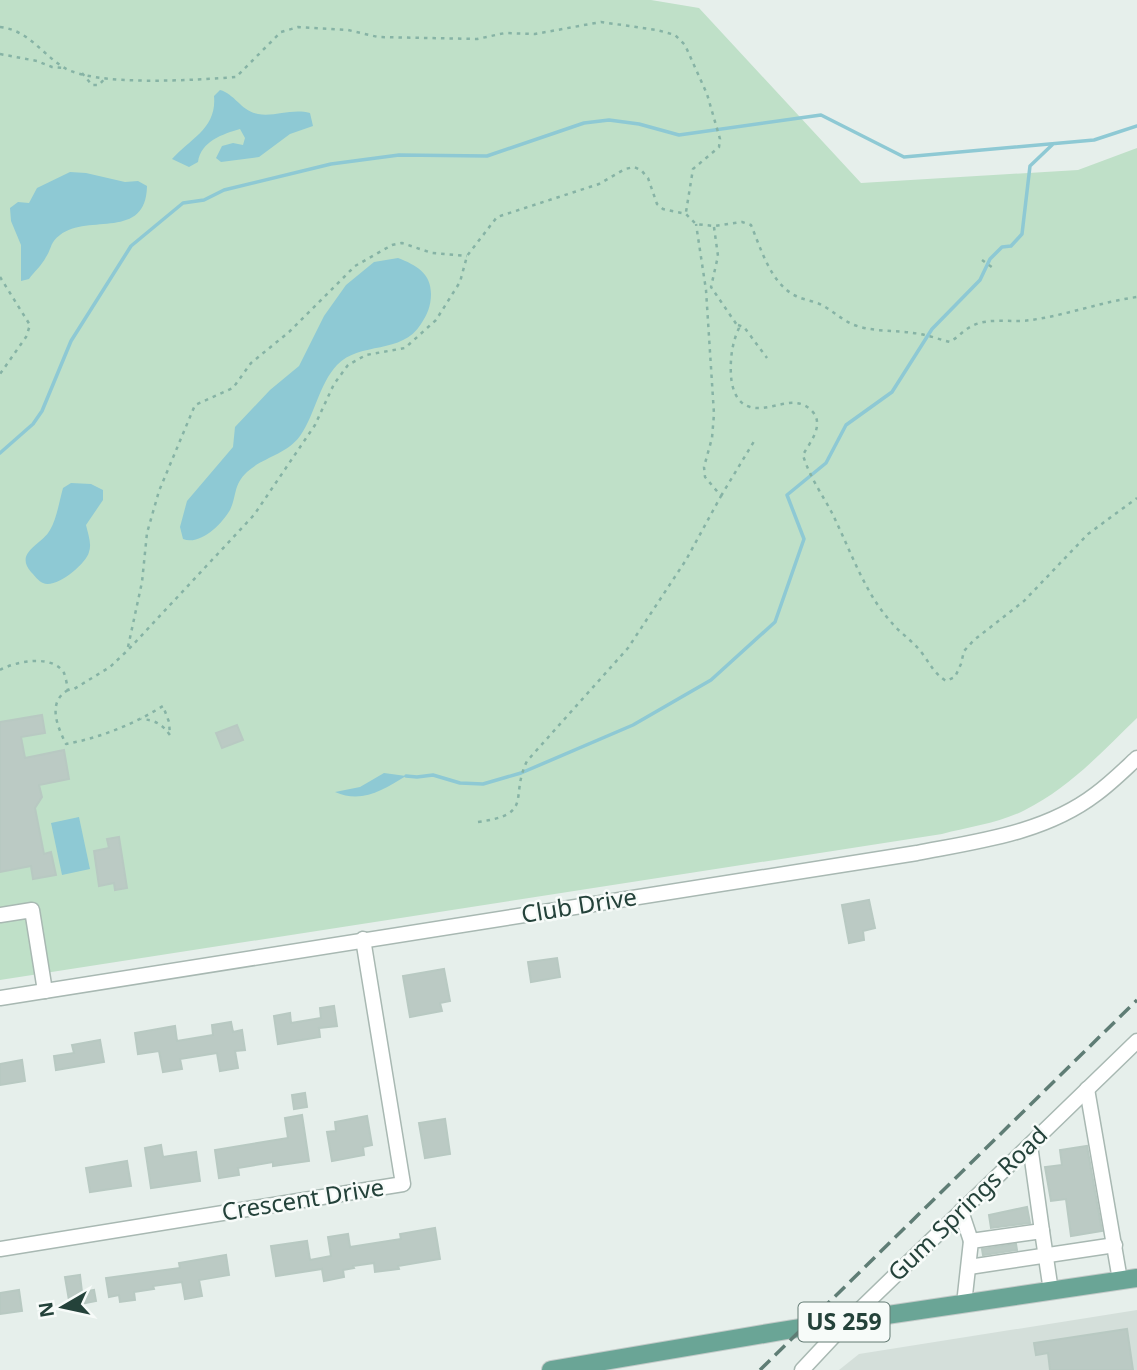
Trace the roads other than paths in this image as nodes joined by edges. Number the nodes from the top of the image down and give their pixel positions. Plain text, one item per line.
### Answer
1 (1137, 758) edge
2 (0, 915) edge
3 (363, 939) junction
4 (45, 991) junction
5 (0, 998) edge
6 (1137, 1041) edge
7 (1087, 1089) junction
8 (1030, 1145) junction
9 (961, 1211) junction
10 (1042, 1231) junction
11 (971, 1241) junction
12 (1115, 1245) junction
13 (0, 1249) edge
14 (1046, 1254) junction
15 (969, 1267) junction
16 (1128, 1279) edge
17 (1051, 1291) junction
18 (964, 1304) junction
19 (847, 1322) junction
20 (551, 1370) edge
21 (802, 1370) edge

1 - 3 street, Club Drive
2 - 4 street
3 - 4 street, Club Drive
3 - 13 street, Crescent Drive
4 - 5 street, Club Drive
6 - 7 street, Gum Springs Road
7 - 8 street, Gum Springs Road
7 - 12 street
8 - 9 street, Gum Springs Road
8 - 10 street
9 - 11 street
9 - 19 street, Gum Springs Road
10 - 11 street
10 - 14 street
11 - 15 street
12 - 14 street
12 - 16 street
14 - 15 street
14 - 17 street
15 - 18 street
16 - 17 main road, US 259
17 - 18 main road, US 259
18 - 19 main road, US 259
19 - 20 main road, US 259
19 - 21 street, Gum Springs Road

